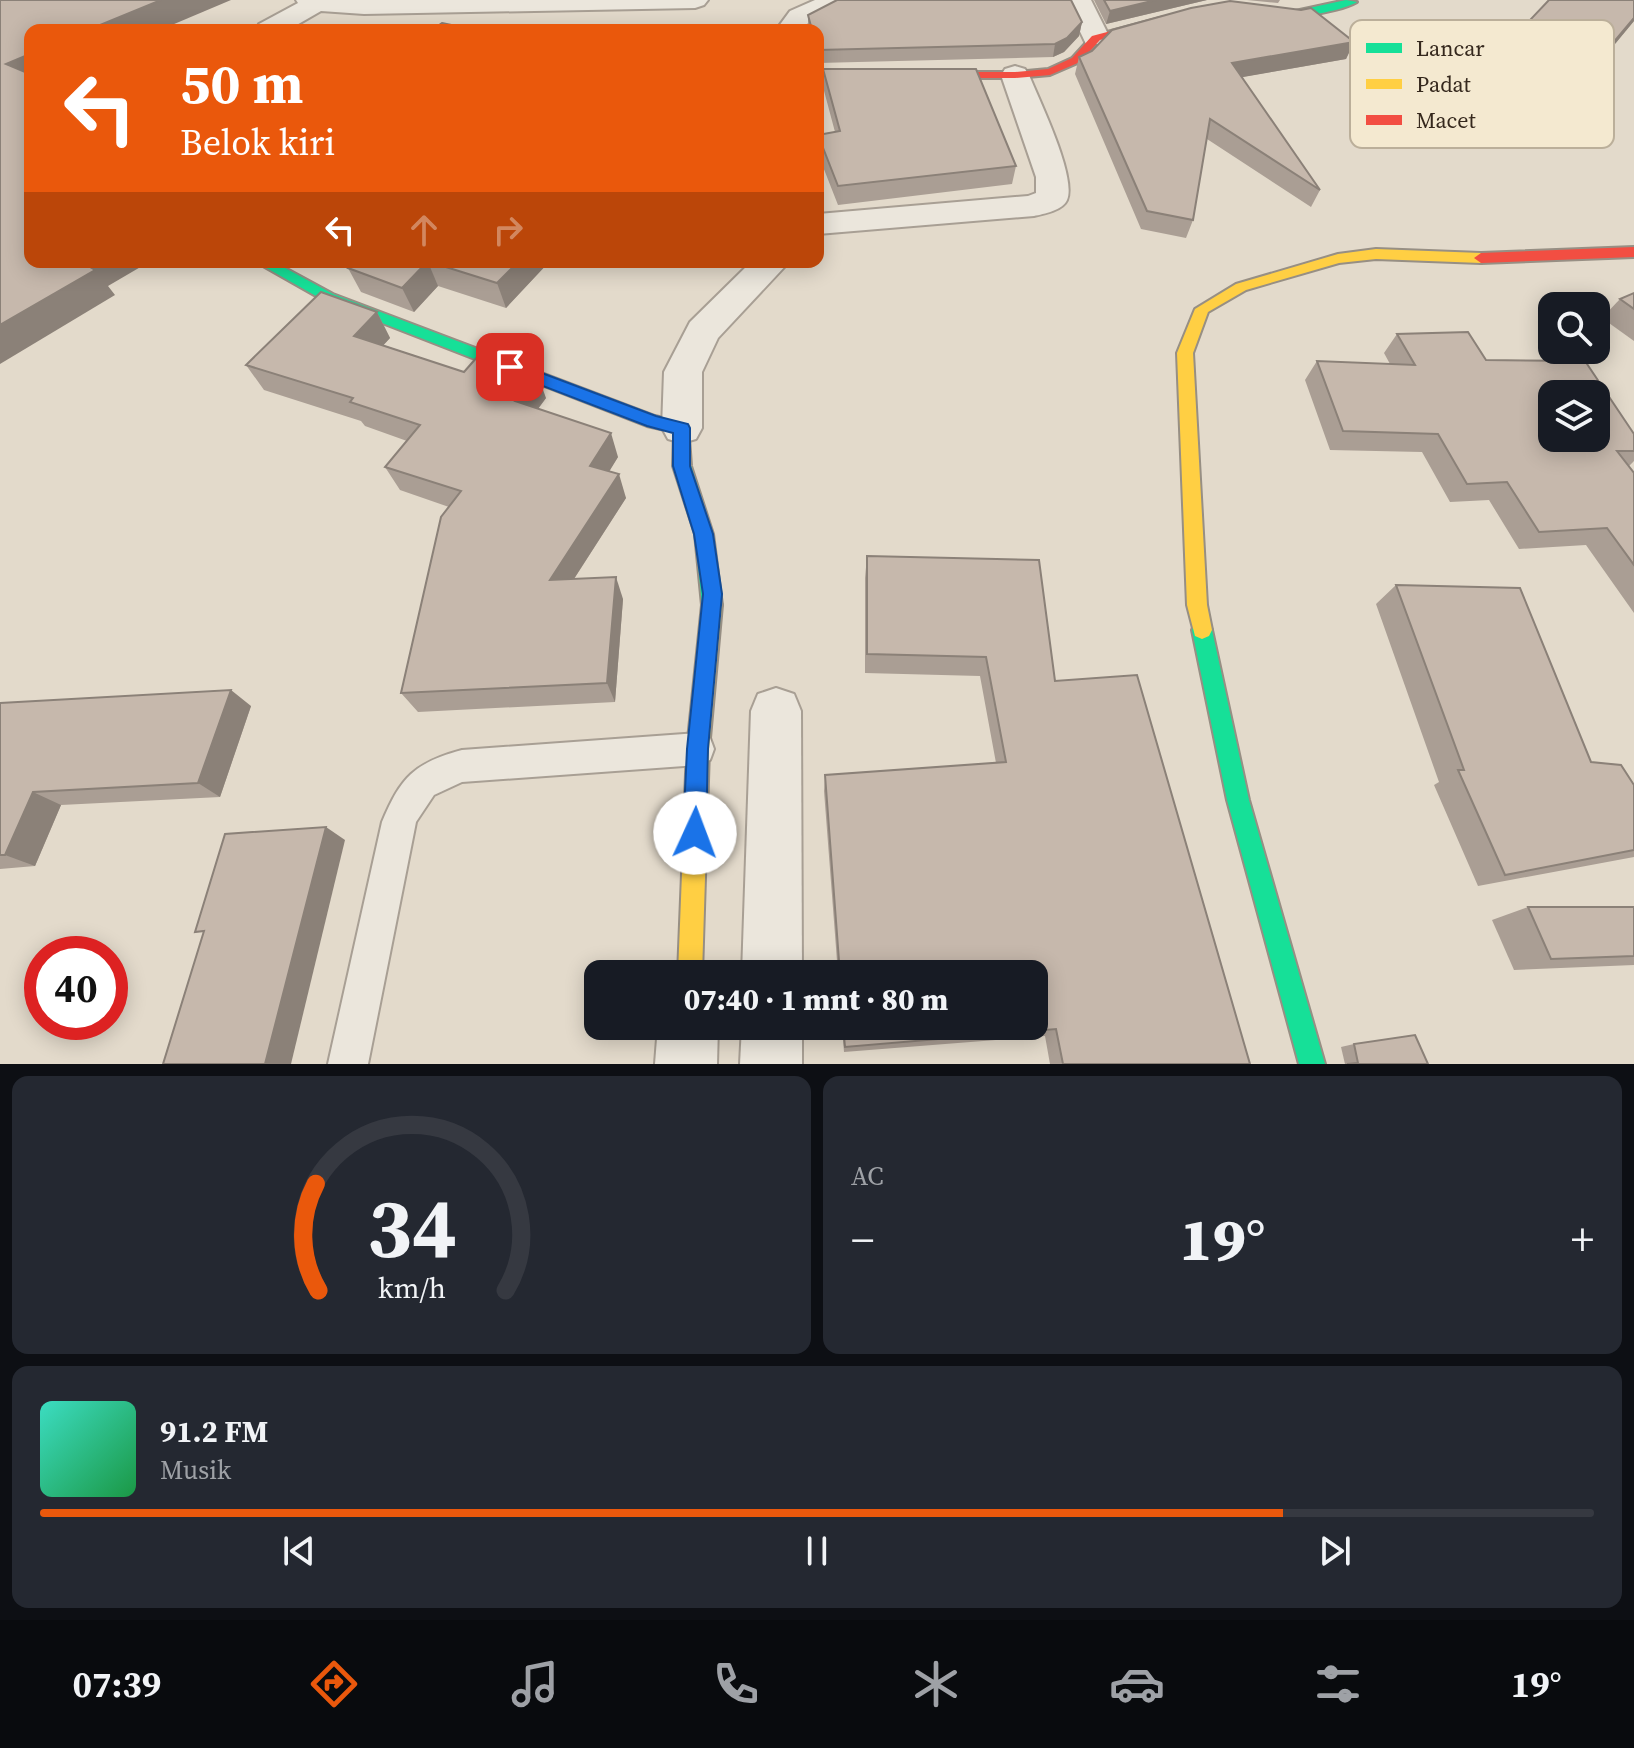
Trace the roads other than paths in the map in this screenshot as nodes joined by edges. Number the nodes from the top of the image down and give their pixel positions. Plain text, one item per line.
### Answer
1 (695, 0) edge
2 (837, 0) edge
3 (1078, 0) edge
4 (312, 2) edge
5 (1352, 2) edge
6 (1239, 4) edge
7 (1182, 15) edge
8 (278, 24) edge
9 (795, 24) edge
10 (1096, 38) junction
11 (824, 75) edge
12 (1015, 75) junction
13 (824, 224) edge
14 (1634, 252) edge
15 (274, 268) edge
16 (766, 268) edge
17 (682, 428) junction
18 (776, 711) dead end
19 (698, 749) junction
20 (690, 960) edge
21 (772, 960) edge
22 (687, 1040) edge
23 (772, 1040) edge
24 (348, 1064) edge
25 (686, 1064) edge
26 (771, 1064) edge
27 (1312, 1064) edge

1 - 4 street
2 - 9 street
3 - 10 street
4 - 8 street
5 - 6 street
7 - 10 street
10 - 12 street
11 - 12 street
12 - 13 street
14 - 27 street
15 - 17 street
16 - 17 street
17 - 19 street
18 - 21 street
19 - 20 street
19 - 24 lane
22 - 25 street
23 - 26 street

